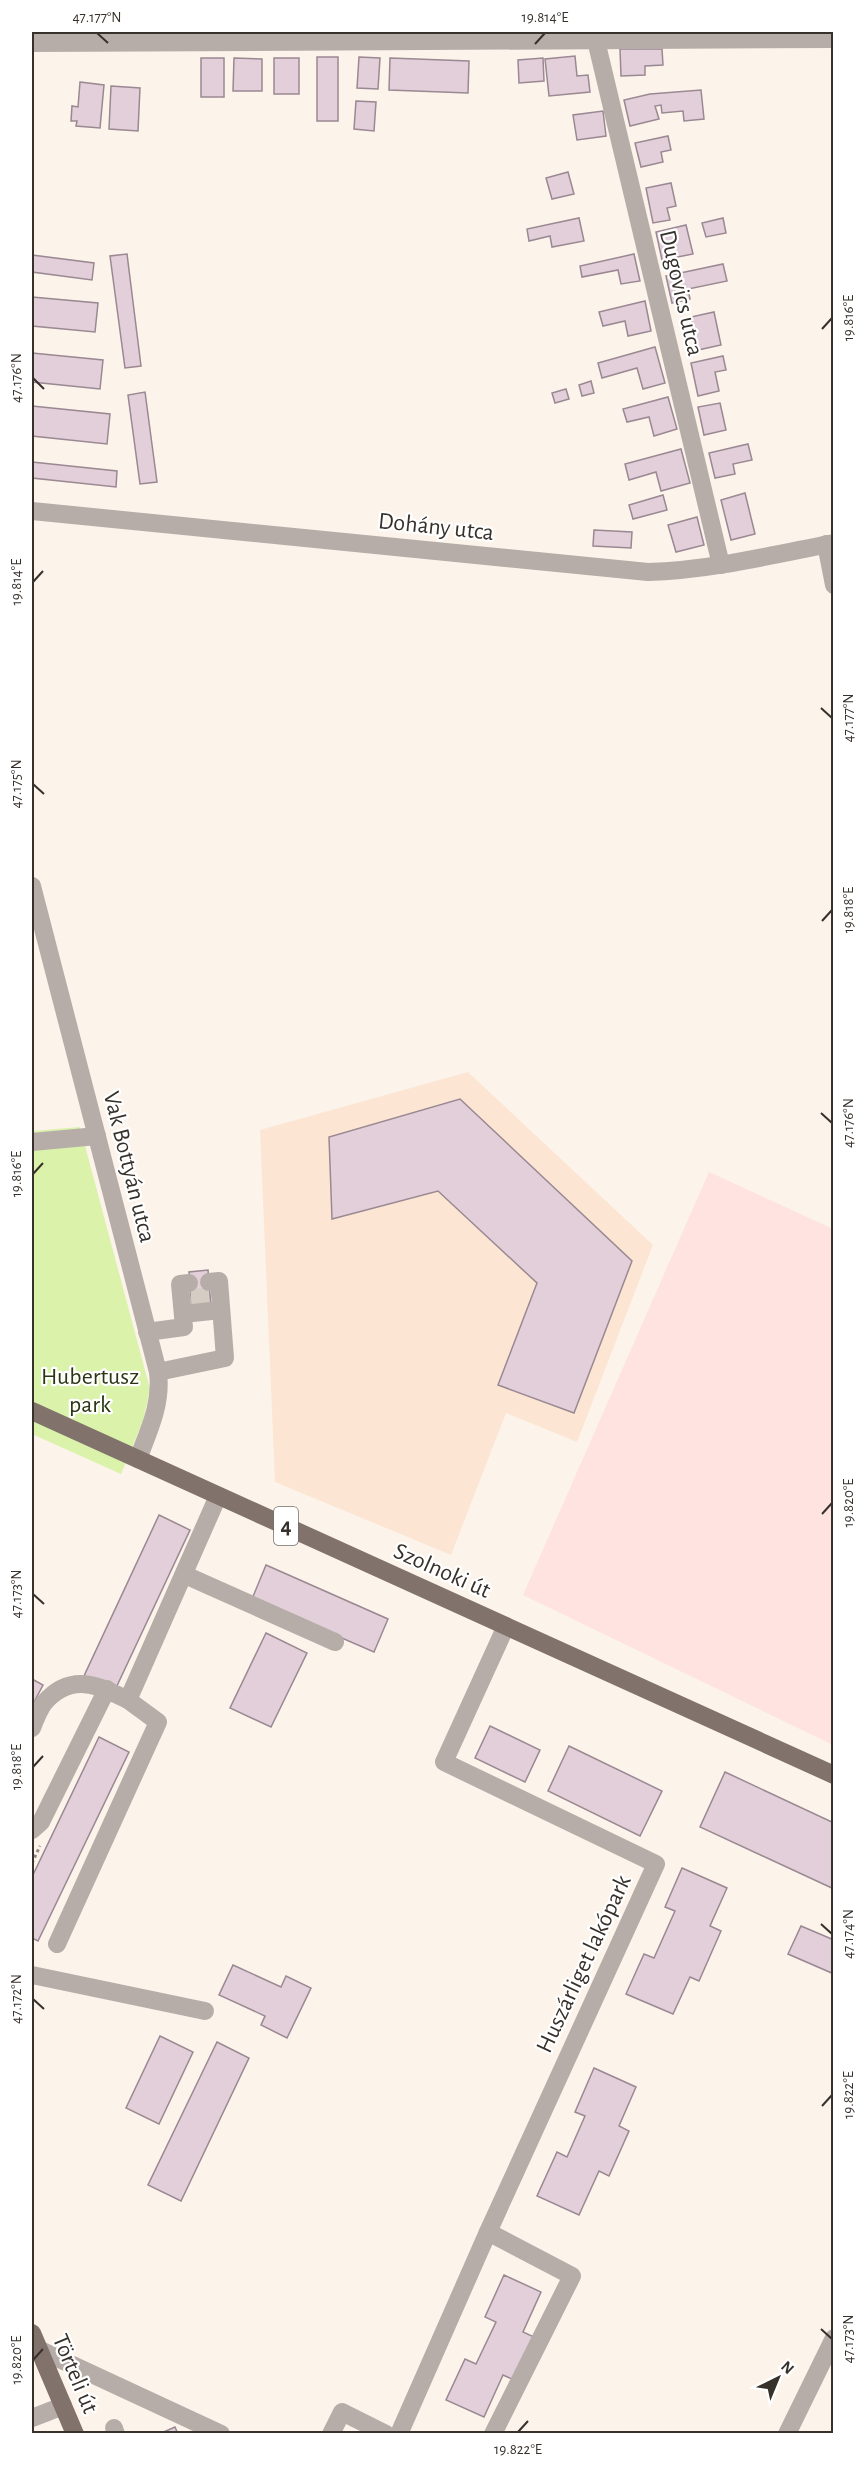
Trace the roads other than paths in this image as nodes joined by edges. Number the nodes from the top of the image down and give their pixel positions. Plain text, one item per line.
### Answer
1 (595, 36) edge
2 (129, 38) edge
3 (834, 39) edge
4 (32, 43) edge
5 (32, 512) edge
6 (830, 544) edge
7 (721, 565) junction
8 (834, 585) edge
9 (32, 886) edge
10 (38, 938) edge
11 (97, 1136) junction
12 (32, 1142) edge
13 (147, 1332) junction
14 (158, 1372) junction
15 (32, 1411) edge
16 (138, 1459) junction
17 (218, 1496) junction
18 (185, 1575) junction
19 (506, 1626) junction
20 (336, 1642) dead end
21 (107, 1689) junction
22 (128, 1700) junction
23 (32, 1728) edge
24 (834, 1775) edge
25 (32, 1830) edge
26 (57, 1944) dead end
27 (32, 1975) edge
28 (205, 2011) dead end
29 (488, 2232) junction
30 (834, 2338) edge
31 (35, 2341) edge
32 (63, 2406) junction
33 (32, 2418) edge
34 (75, 2433) edge
35 (221, 2433) edge
36 (331, 2433) edge
37 (386, 2433) edge
38 (399, 2433) edge
39 (493, 2433) edge
40 (787, 2433) edge

1 - 2 street
1 - 3 street
1 - 7 street, Dugovics utca
2 - 4 street
5 - 7 street, Dohány utca
6 - 7 street, Dohány utca
6 - 8 street
9 - 10 street, Vak Bottyán utca
10 - 11 street, Vak Bottyán utca
11 - 12 street
11 - 13 street, Vak Bottyán utca
13 - 14 street, Vak Bottyán utca
13 - 14 street
14 - 16 street, Vak Bottyán utca
15 - 16 main road, Szolnoki út / 4
16 - 17 main road, Szolnoki út / 4
17 - 18 street
17 - 19 main road, Szolnoki út / 4
18 - 20 street
18 - 22 street
19 - 24 main road, Szolnoki út / 4
19 - 29 street, Huszárliget lakópark
21 - 22 street
21 - 23 street
21 - 25 street
22 - 26 street
27 - 28 street
29 - 38 street, Huszárliget lakópark
29 - 39 street
30 - 40 street
31 - 32 main road, Törteli út
31 - 35 street
32 - 33 street
32 - 34 main road, Törteli út
36 - 37 street

